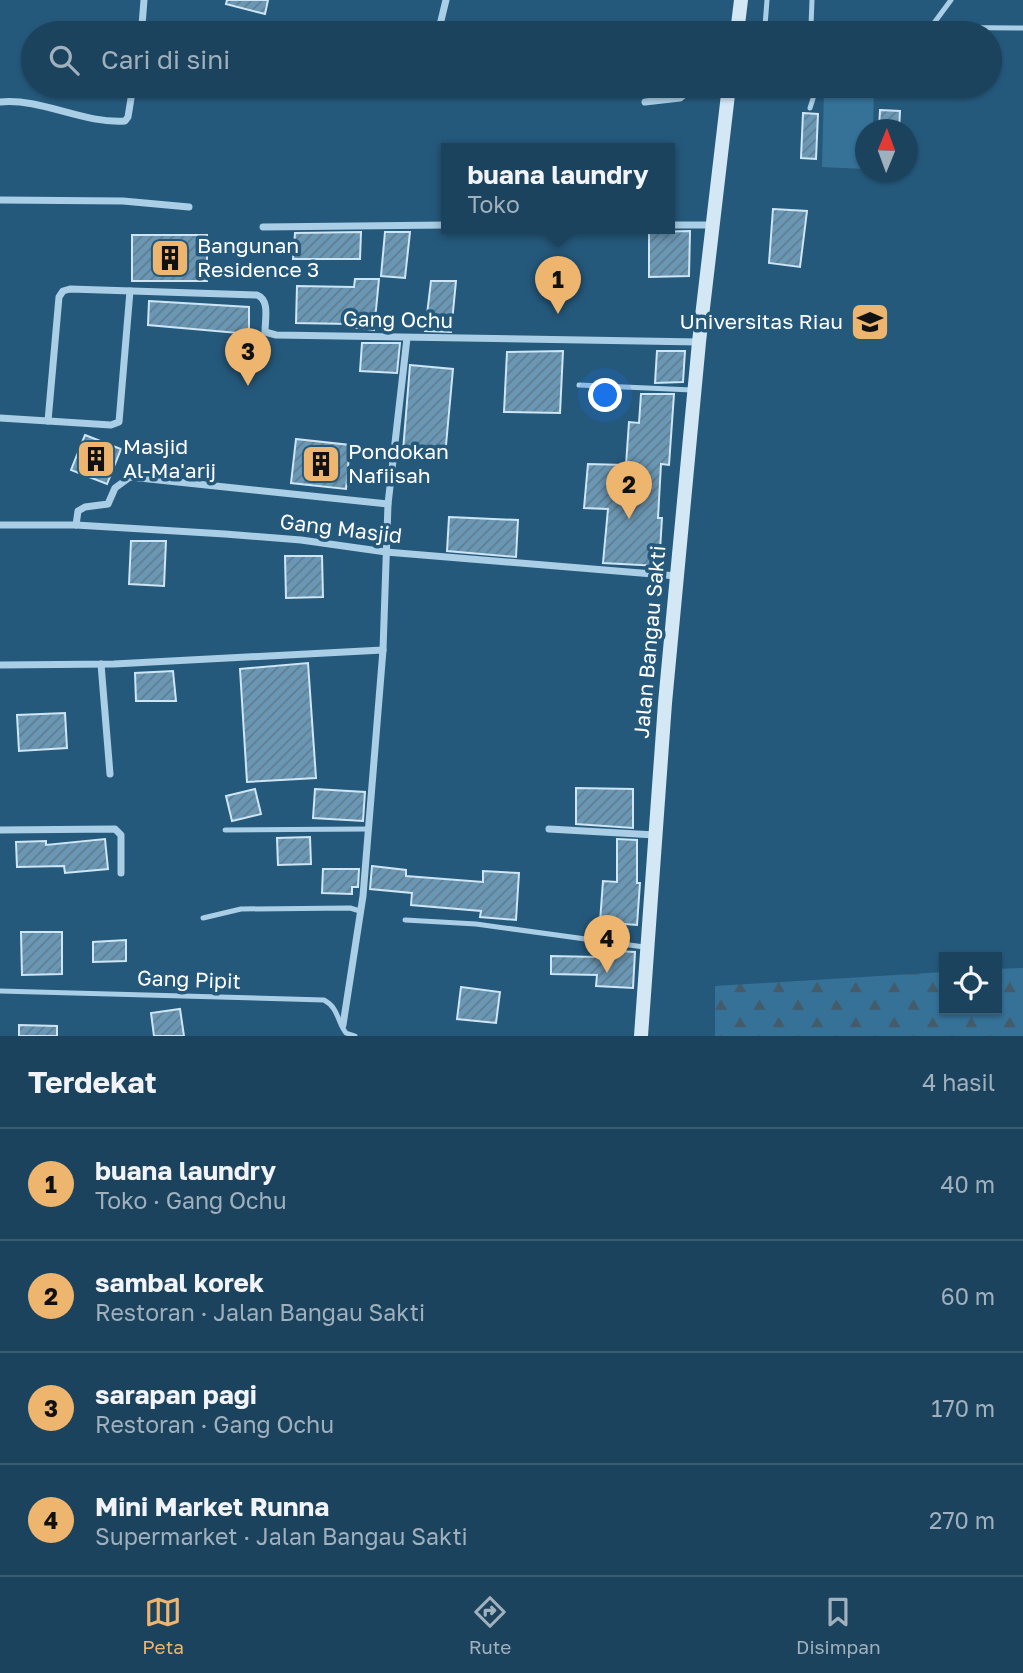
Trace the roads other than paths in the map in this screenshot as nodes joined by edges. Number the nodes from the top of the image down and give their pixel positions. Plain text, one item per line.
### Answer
1 (145, 0) edge
2 (446, 0) edge
3 (741, 0) edge
4 (766, 0) edge
5 (812, 0) edge
6 (951, 0) edge
7 (142, 21) edge
8 (441, 21) edge
9 (740, 21) edge
10 (765, 21) edge
11 (811, 21) edge
12 (935, 21) edge
13 (1002, 28) edge
14 (1023, 28) edge
15 (131, 98) edge
16 (680, 98) edge
17 (728, 98) edge
18 (813, 98) edge
19 (0, 102) edge
20 (645, 102) dead end
21 (810, 108) dead end
22 (0, 200) edge
23 (189, 207) dead end
24 (441, 225) edge
25 (675, 225) edge
26 (714, 225) junction
27 (263, 227) dead end
28 (130, 291) junction
29 (407, 338) junction
30 (699, 342) junction
31 (579, 385) dead end
32 (695, 390) junction
33 (0, 418) edge
34 (48, 421) junction
35 (388, 504) junction
36 (0, 522) edge
37 (76, 525) junction
38 (0, 534) edge
39 (386, 552) junction
40 (677, 576) junction
41 (383, 650) junction
42 (101, 664) junction
43 (0, 665) edge
44 (110, 775) dead end
45 (368, 828) junction
46 (549, 829) dead end
47 (0, 830) edge
48 (225, 830) dead end
49 (655, 835) junction
50 (121, 873) dead end
51 (360, 911) junction
52 (203, 918) dead end
53 (405, 919) dead end
54 (648, 947) junction
55 (0, 991) edge
56 (343, 1026) junction
57 (355, 1036) edge
58 (641, 1036) edge

1 - 7 street
2 - 8 street
3 - 9 street
4 - 10 lane
5 - 11 lane
6 - 12 lane
13 - 14 lane
15 - 19 street
16 - 20 street
17 - 26 street, Jalan Bangau Sakti
18 - 21 lane
22 - 23 street
24 - 27 street
25 - 26 street
26 - 30 street, Jalan Bangau Sakti
28 - 29 street, Gang Ochu
28 - 34 street
28 - 34 street
29 - 30 street, Gang Ochu
29 - 35 street
30 - 32 street, Jalan Bangau Sakti
31 - 32 lane
32 - 40 street, Jalan Bangau Sakti
33 - 34 street
35 - 37 street
35 - 39 street
36 - 37 street, Gang Masjid
36 - 38 street
37 - 39 street, Gang Masjid
39 - 40 street, Gang Masjid
39 - 41 street
40 - 49 street, Jalan Bangau Sakti
41 - 42 street
41 - 45 street
42 - 43 street
42 - 44 street
45 - 48 lane
45 - 51 street
46 - 49 street
47 - 50 street
49 - 54 street, Jalan Bangau Sakti
51 - 52 lane
51 - 56 street
53 - 54 lane
54 - 58 street, Jalan Bangau Sakti
55 - 56 lane, Gang Pipit
56 - 57 lane, Gang Pipit

